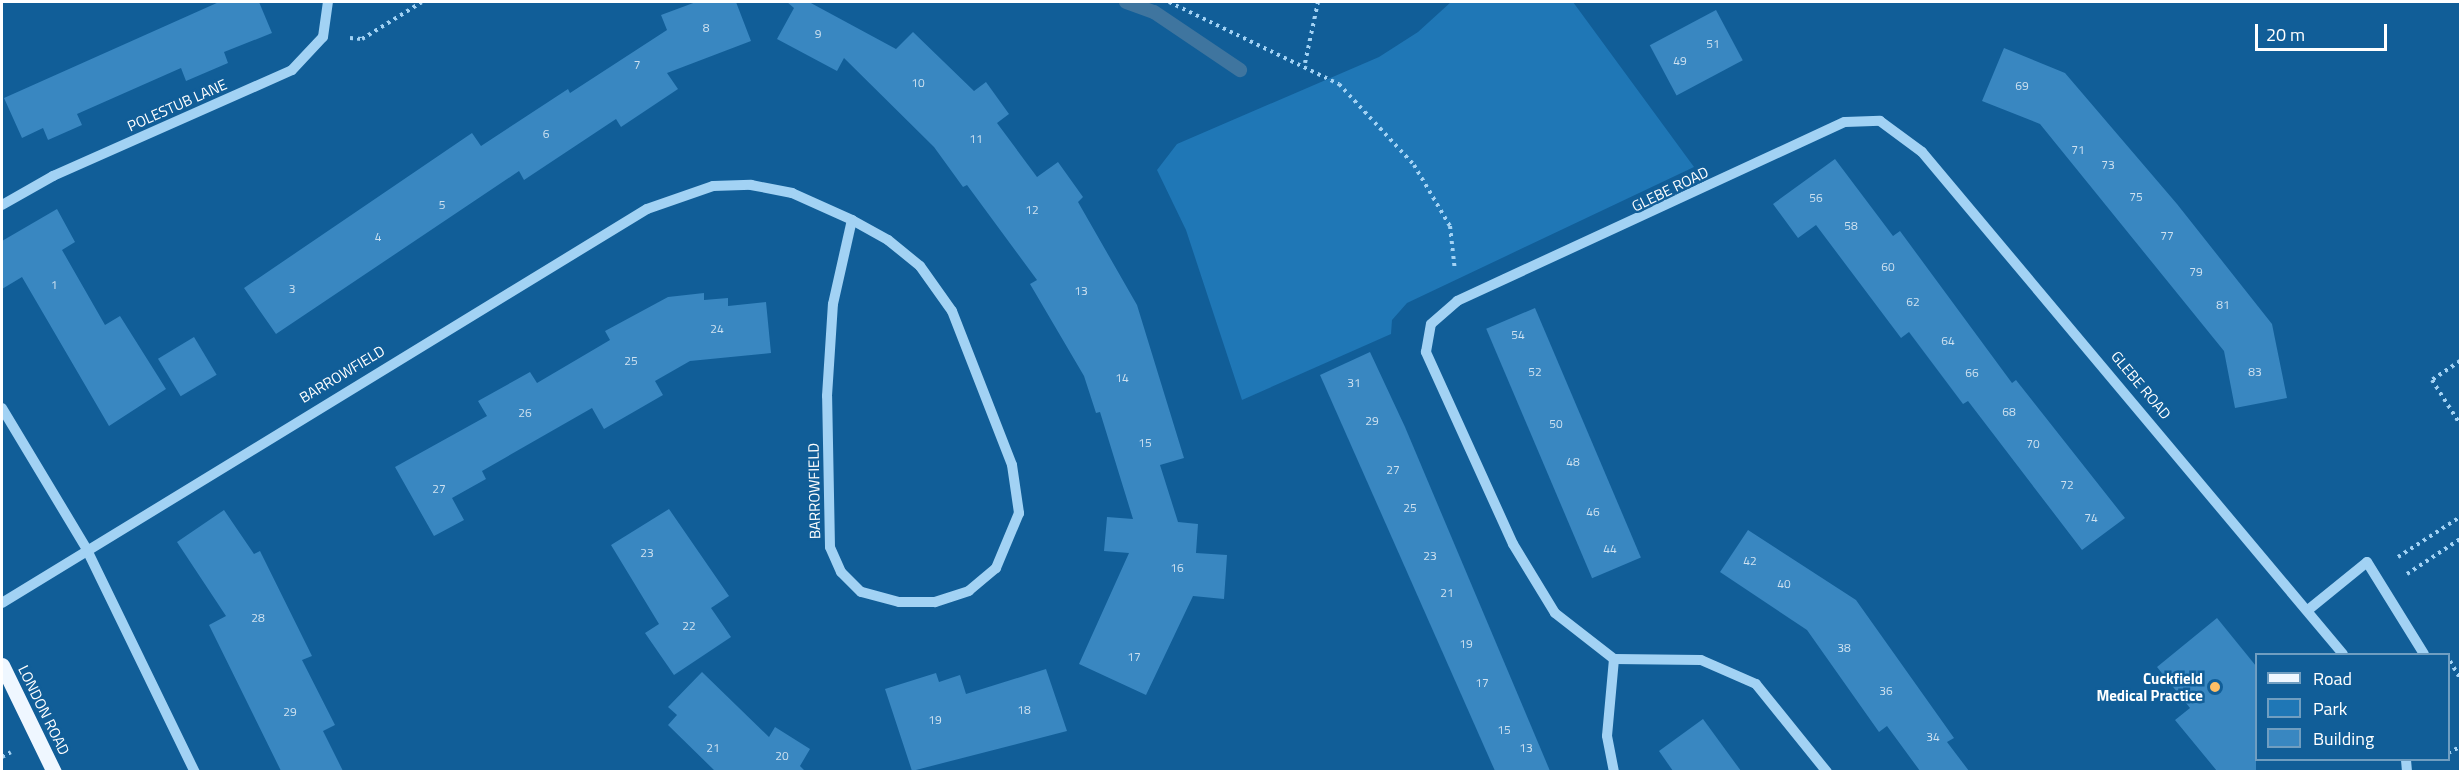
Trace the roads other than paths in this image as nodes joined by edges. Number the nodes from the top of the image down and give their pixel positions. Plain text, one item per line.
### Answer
1 (328, 2) edge
2 (2, 205) edge
3 (852, 220) junction
4 (2, 408) edge
5 (86, 548) junction
6 (2, 603) edge
7 (2308, 610) junction
8 (2342, 653) edge
9 (2423, 653) edge
10 (1614, 659) junction
11 (2, 665) edge
12 (54, 771) edge
13 (195, 771) edge
14 (1614, 771) edge
15 (1827, 771) edge

1 - 2 street, POLESTUB LANE
3 - 3 street, BARROWFIELD
3 - 5 street, BARROWFIELD
4 - 5 street
5 - 6 street, BARROWFIELD
5 - 13 street
7 - 8 street, GLEBE ROAD
7 - 9 street
7 - 10 street, GLEBE ROAD
10 - 14 street
10 - 15 street
11 - 12 main road, LONDON ROAD

